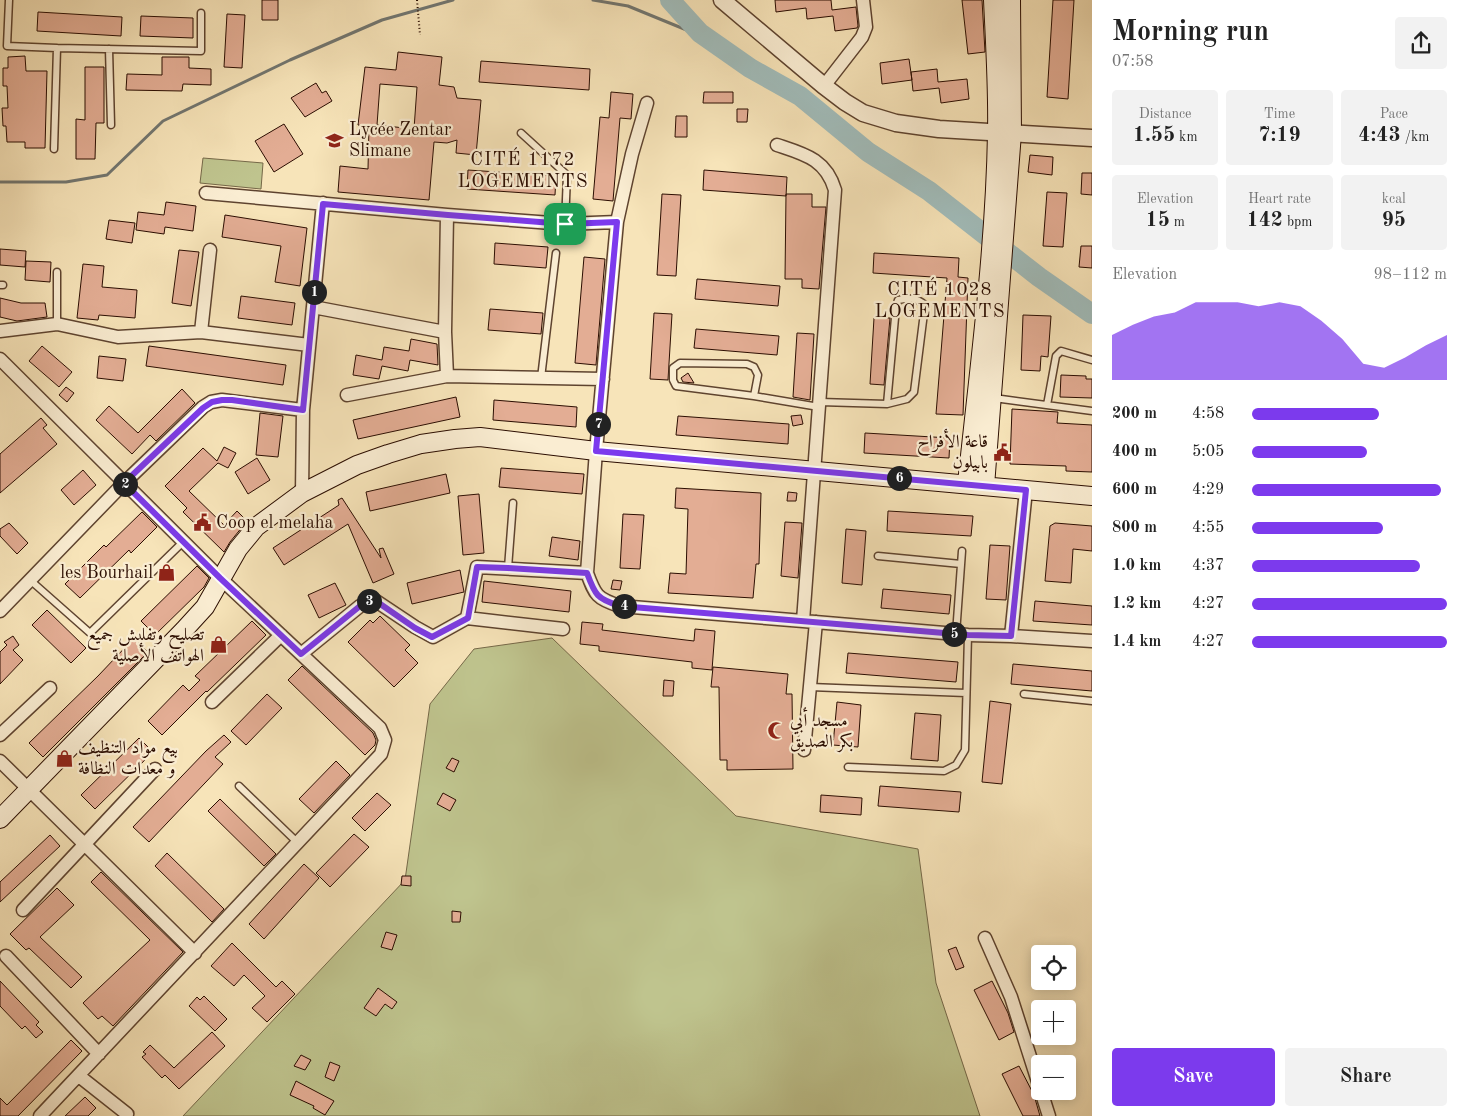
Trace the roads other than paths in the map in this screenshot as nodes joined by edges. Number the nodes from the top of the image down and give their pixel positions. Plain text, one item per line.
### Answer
1 (9, 0) edge
2 (722, 0) edge
3 (863, 0) edge
4 (993, 0) edge
5 (1011, 0) edge
6 (201, 12) dead end
7 (3, 46) edge
8 (57, 48) junction
9 (109, 49) junction
10 (824, 86) junction
11 (647, 103) dead end
12 (111, 125) dead end
13 (1004, 132) junction
14 (521, 133) dead end
15 (1092, 138) edge
16 (777, 145) dead end
17 (54, 149) dead end
18 (206, 193) dead end
19 (323, 204) junction
20 (448, 215) junction
21 (617, 222) junction
22 (565, 224) junction
23 (210, 250) dead end
24 (556, 253) dead end
25 (57, 272) dead end
26 (993, 300) junction
27 (313, 307) junction
28 (57, 324) junction
29 (0, 331) edge
30 (201, 332) junction
31 (445, 332) junction
32 (310, 345) junction
33 (0, 359) edge
34 (1092, 360) edge
35 (447, 376) junction
36 (541, 378) junction
37 (602, 379) junction
38 (347, 395) dead end
39 (754, 396) junction
40 (992, 398) junction
41 (887, 404) junction
42 (819, 405) junction
43 (1047, 405) junction
44 (303, 410) junction
45 (1092, 411) edge
46 (596, 451) junction
47 (815, 471) junction
48 (124, 483) junction
49 (967, 484) junction
50 (985, 486) junction
51 (1026, 490) junction
52 (302, 493) junction
53 (1092, 496) edge
54 (513, 503) dead end
55 (183, 542) junction
56 (962, 551) dead end
57 (878, 556) dead end
58 (961, 564) junction
59 (508, 568) junction
60 (587, 573) junction
61 (220, 578) junction
62 (30, 580) junction
63 (0, 611) edge
64 (468, 618) junction
65 (810, 622) junction
66 (563, 629) dead end
67 (281, 635) junction
68 (962, 635) junction
69 (1011, 636) junction
70 (1092, 640) edge
71 (301, 654) junction
72 (810, 687) junction
73 (50, 688) dead end
74 (966, 693) junction
75 (1024, 694) dead end
76 (1092, 700) edge
77 (212, 702) dead end
78 (0, 735) edge
79 (804, 750) dead end
80 (0, 761) edge
81 (848, 767) dead end
82 (156, 769) dead end
83 (239, 786) dead end
84 (29, 789) junction
85 (0, 820) edge
86 (298, 843) junction
87 (85, 845) junction
88 (23, 910) dead end
89 (985, 938) dead end
90 (194, 953) junction
91 (6, 956) dead end
92 (99, 1054) junction
93 (79, 1076) junction
94 (40, 1116) edge
95 (126, 1116) edge
96 (1049, 1116) edge

1 - 7 lane
2 - 10 street
3 - 10 street
4 - 13 main road
5 - 13 main road
6 - 9 lane
7 - 8 lane
8 - 9 lane
8 - 17 lane
9 - 12 lane
10 - 13 street
11 - 21 street
13 - 15 street
13 - 26 main road
14 - 22 lane
16 - 42 street
18 - 19 street
19 - 20 street
19 - 27 street
20 - 22 street
20 - 31 street
21 - 22 street
21 - 37 street
23 - 30 street
24 - 36 lane
25 - 28 lane
26 - 40 main road
26 - 49 main road
27 - 31 street
27 - 32 street
28 - 29 street
28 - 30 street
30 - 32 street
31 - 35 street
32 - 44 street
33 - 48 street
34 - 43 lane
35 - 36 street
35 - 38 street
36 - 37 street
37 - 46 street
39 - 39 lane
39 - 42 lane
40 - 43 lane
40 - 50 main road
41 - 41 lane
41 - 42 lane
42 - 47 street
43 - 45 lane
44 - 48 street
44 - 52 street
46 - 47 main road
46 - 52 main road
46 - 60 street
47 - 49 main road
47 - 65 street
48 - 55 street
48 - 62 street
49 - 50 main road
50 - 51 main road
51 - 53 main road
51 - 69 street
52 - 61 main road
54 - 59 lane
55 - 61 street
55 - 62 lane
56 - 58 lane
57 - 58 lane
58 - 68 lane
59 - 60 street
59 - 64 street
60 - 65 street
61 - 67 street
61 - 84 main road
62 - 63 street
64 - 66 street
64 - 71 street
65 - 68 street
65 - 72 street
67 - 71 street
67 - 77 street
68 - 69 street
68 - 74 lane
69 - 70 street
71 - 86 street
72 - 74 lane
72 - 79 street
73 - 78 street
74 - 81 lane
75 - 76 lane
80 - 84 street
82 - 87 street
83 - 86 lane
84 - 85 main road
84 - 87 street
86 - 90 street
87 - 88 street
87 - 90 street
89 - 96 street
90 - 92 street
91 - 92 street
92 - 93 street
93 - 94 street
93 - 95 street

